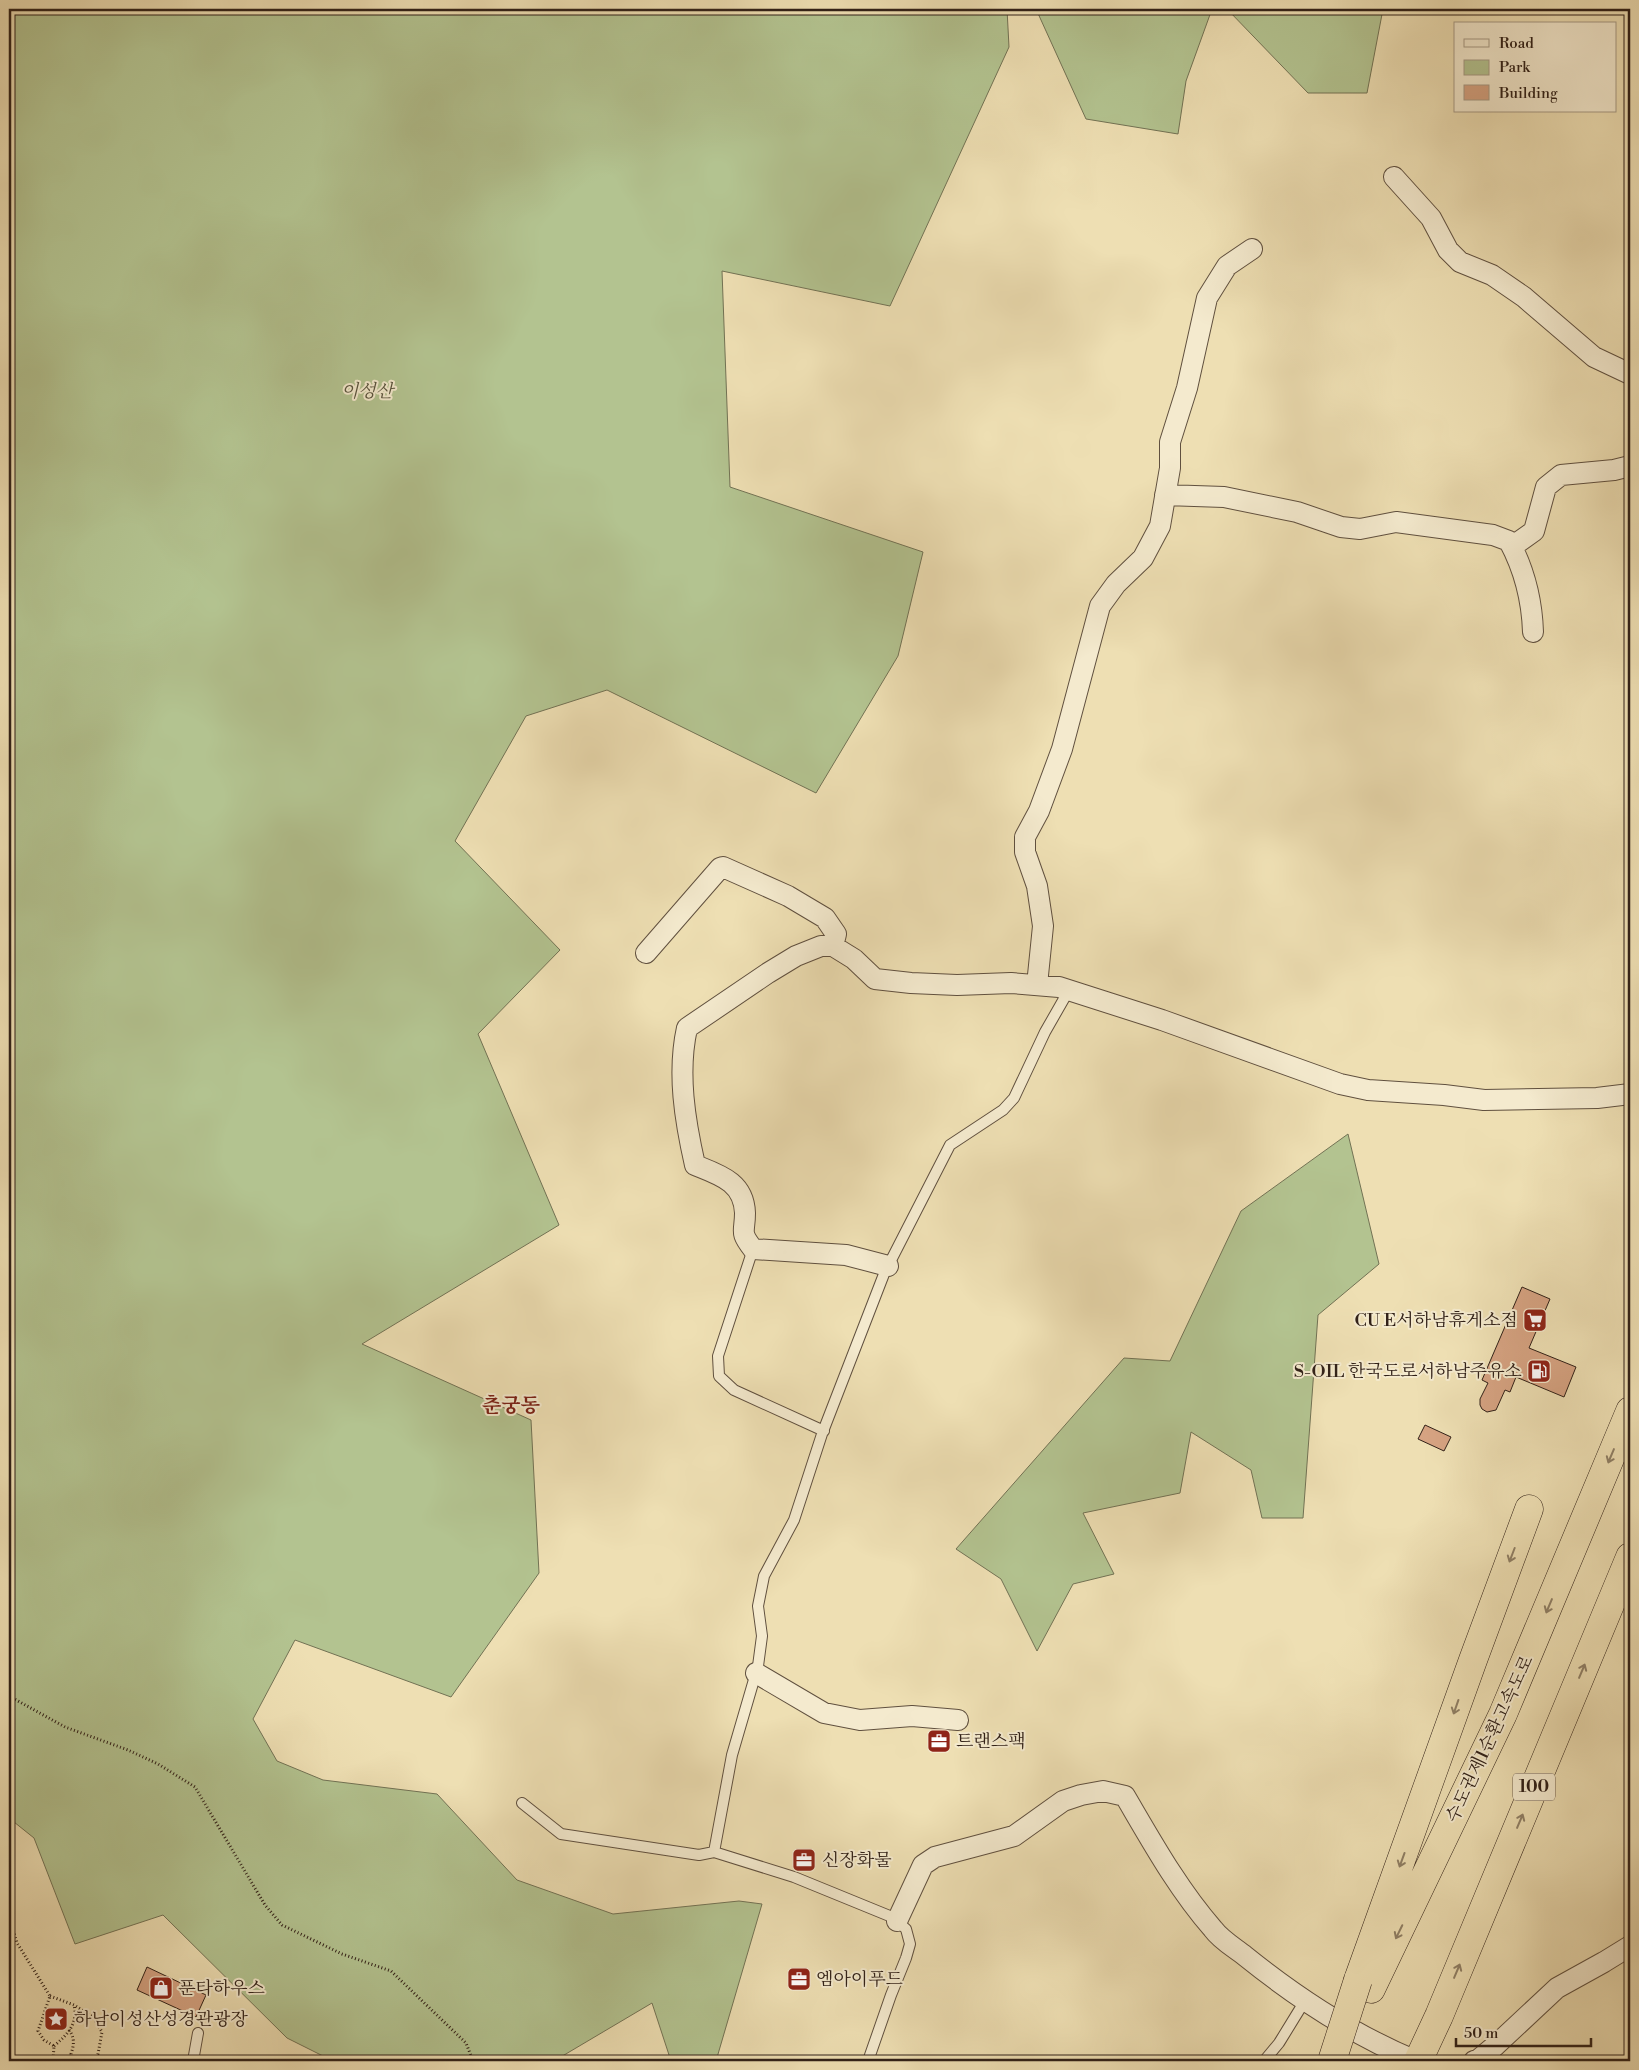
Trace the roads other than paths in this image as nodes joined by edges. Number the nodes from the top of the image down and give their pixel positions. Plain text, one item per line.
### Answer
1 (1394, 177) dead end
2 (1252, 249) dead end
3 (1630, 374) edge
4 (1630, 466) edge
5 (1165, 495) junction
6 (1512, 546) junction
7 (1533, 632) dead end
8 (833, 946) junction
9 (646, 953) dead end
10 (1037, 985) junction
11 (1069, 990) junction
12 (1630, 1094) edge
13 (753, 1249) junction
14 (888, 1266) junction
15 (1630, 1411) edge
16 (824, 1431) junction
17 (1530, 1509) dead end
18 (1630, 1557) edge
19 (756, 1673) junction
20 (958, 1720) dead end
21 (522, 1803) dead end
22 (714, 1852) junction
23 (897, 1921) junction
24 (1630, 1946) edge
25 (1365, 1984) junction
26 (1306, 2000) junction
27 (198, 2033) dead end
28 (193, 2061) edge
29 (868, 2061) edge
30 (1264, 2061) edge
31 (1332, 2061) edge
32 (1337, 2061) edge
33 (1417, 2061) edge
34 (1474, 2061) edge

1 - 3 street
2 - 5 street
4 - 6 street
5 - 6 street
5 - 10 street
6 - 7 street
8 - 9 street
8 - 10 street
8 - 13 street
10 - 11 street
11 - 12 street
11 - 14 lane
13 - 14 street
13 - 16 lane
14 - 16 lane
15 -> 25 highway, 수도권제1순환고속도로
16 - 19 lane
17 -> 25 highway
33 -> 18 highway, 100
19 - 20 street
19 - 22 lane
21 - 22 lane
22 - 23 lane
23 - 26 street
23 - 29 lane
24 - 34 street
25 - 31 highway, bridge
25 - 32 highway, 수도권제1순환고속도로
26 - 30 lane
26 - 33 street
27 - 28 lane

